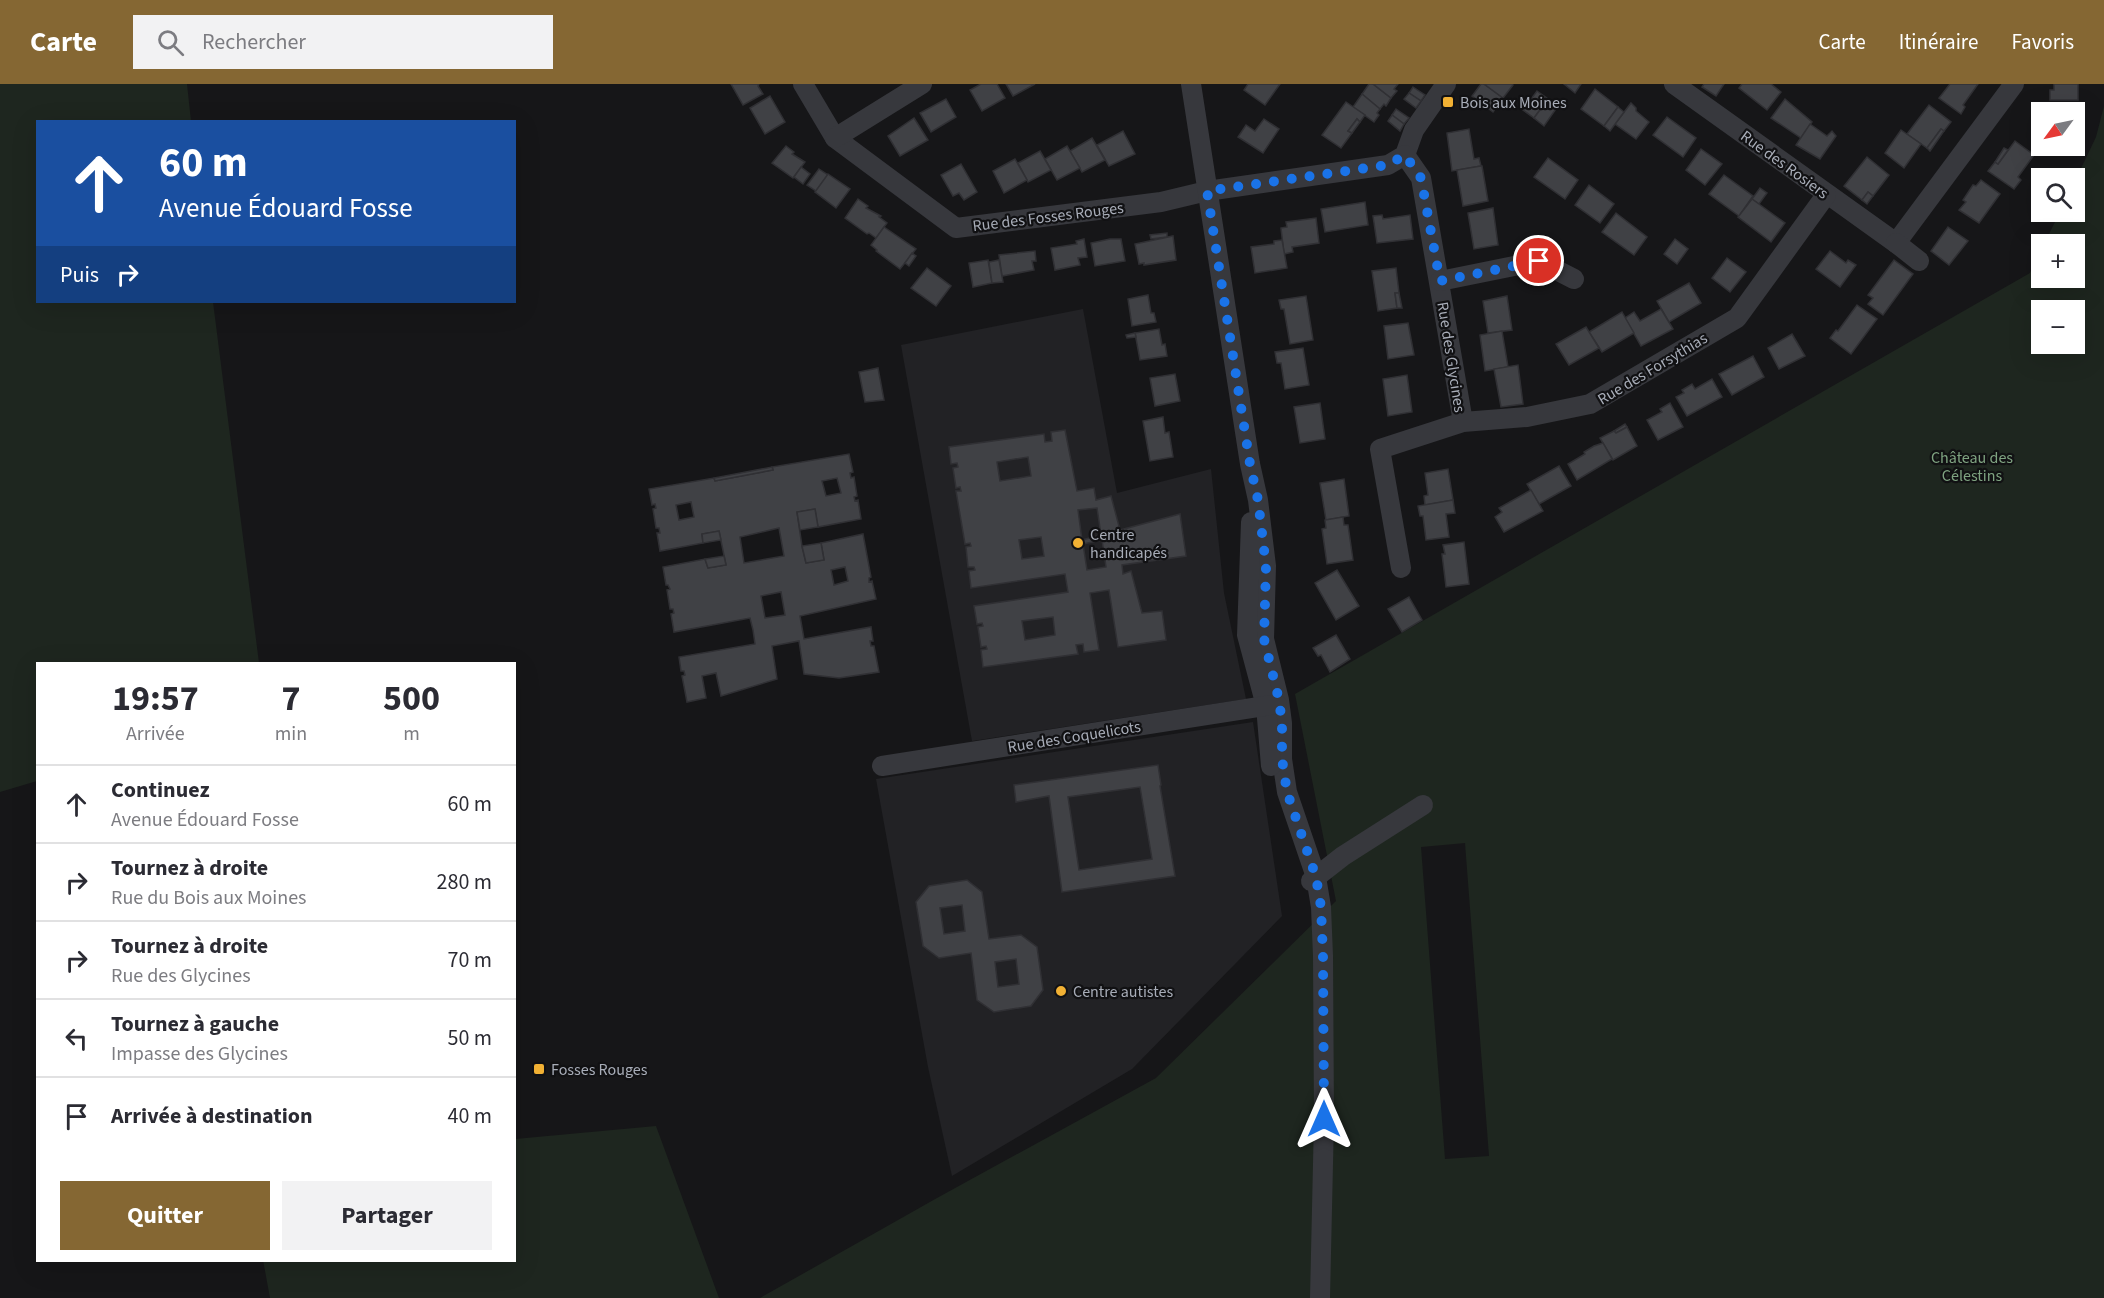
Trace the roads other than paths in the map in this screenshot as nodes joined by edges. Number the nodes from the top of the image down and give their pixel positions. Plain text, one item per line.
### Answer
1 (803, 84) edge
2 (922, 84) edge
3 (1191, 84) edge
4 (1446, 84) edge
5 (1674, 84) edge
6 (2014, 84) edge
7 (835, 138) junction
8 (1405, 155) junction
9 (1207, 191) junction
10 (1826, 195) junction
11 (1896, 243) junction
12 (1919, 261) dead end
13 (1574, 279) dead end
14 (1440, 281) junction
15 (1463, 422) junction
16 (1401, 568) dead end
17 (1273, 705) junction
18 (882, 766) dead end
19 (1423, 805) dead end
20 (1314, 879) junction
21 (1320, 1298) edge

1 - 7 street, Rue des Fosses Rouges
2 - 7 street
3 - 9 street
4 - 8 street
5 - 10 street, Rue des Rosiers
6 - 11 street
7 - 9 street, Rue des Fosses Rouges
8 - 9 street, Rue des Fosses Rouges
8 - 14 street, Rue des Glycines
9 - 17 street
10 - 11 street, Rue des Rosiers
10 - 15 street, Rue des Forsythias
11 - 12 street, Rue des Rosiers
13 - 14 street
14 - 15 street, Rue des Glycines
15 - 16 street, Rue des Forsythias
17 - 18 street, Rue des Coquelicots
17 - 20 street
19 - 20 street
20 - 21 street

